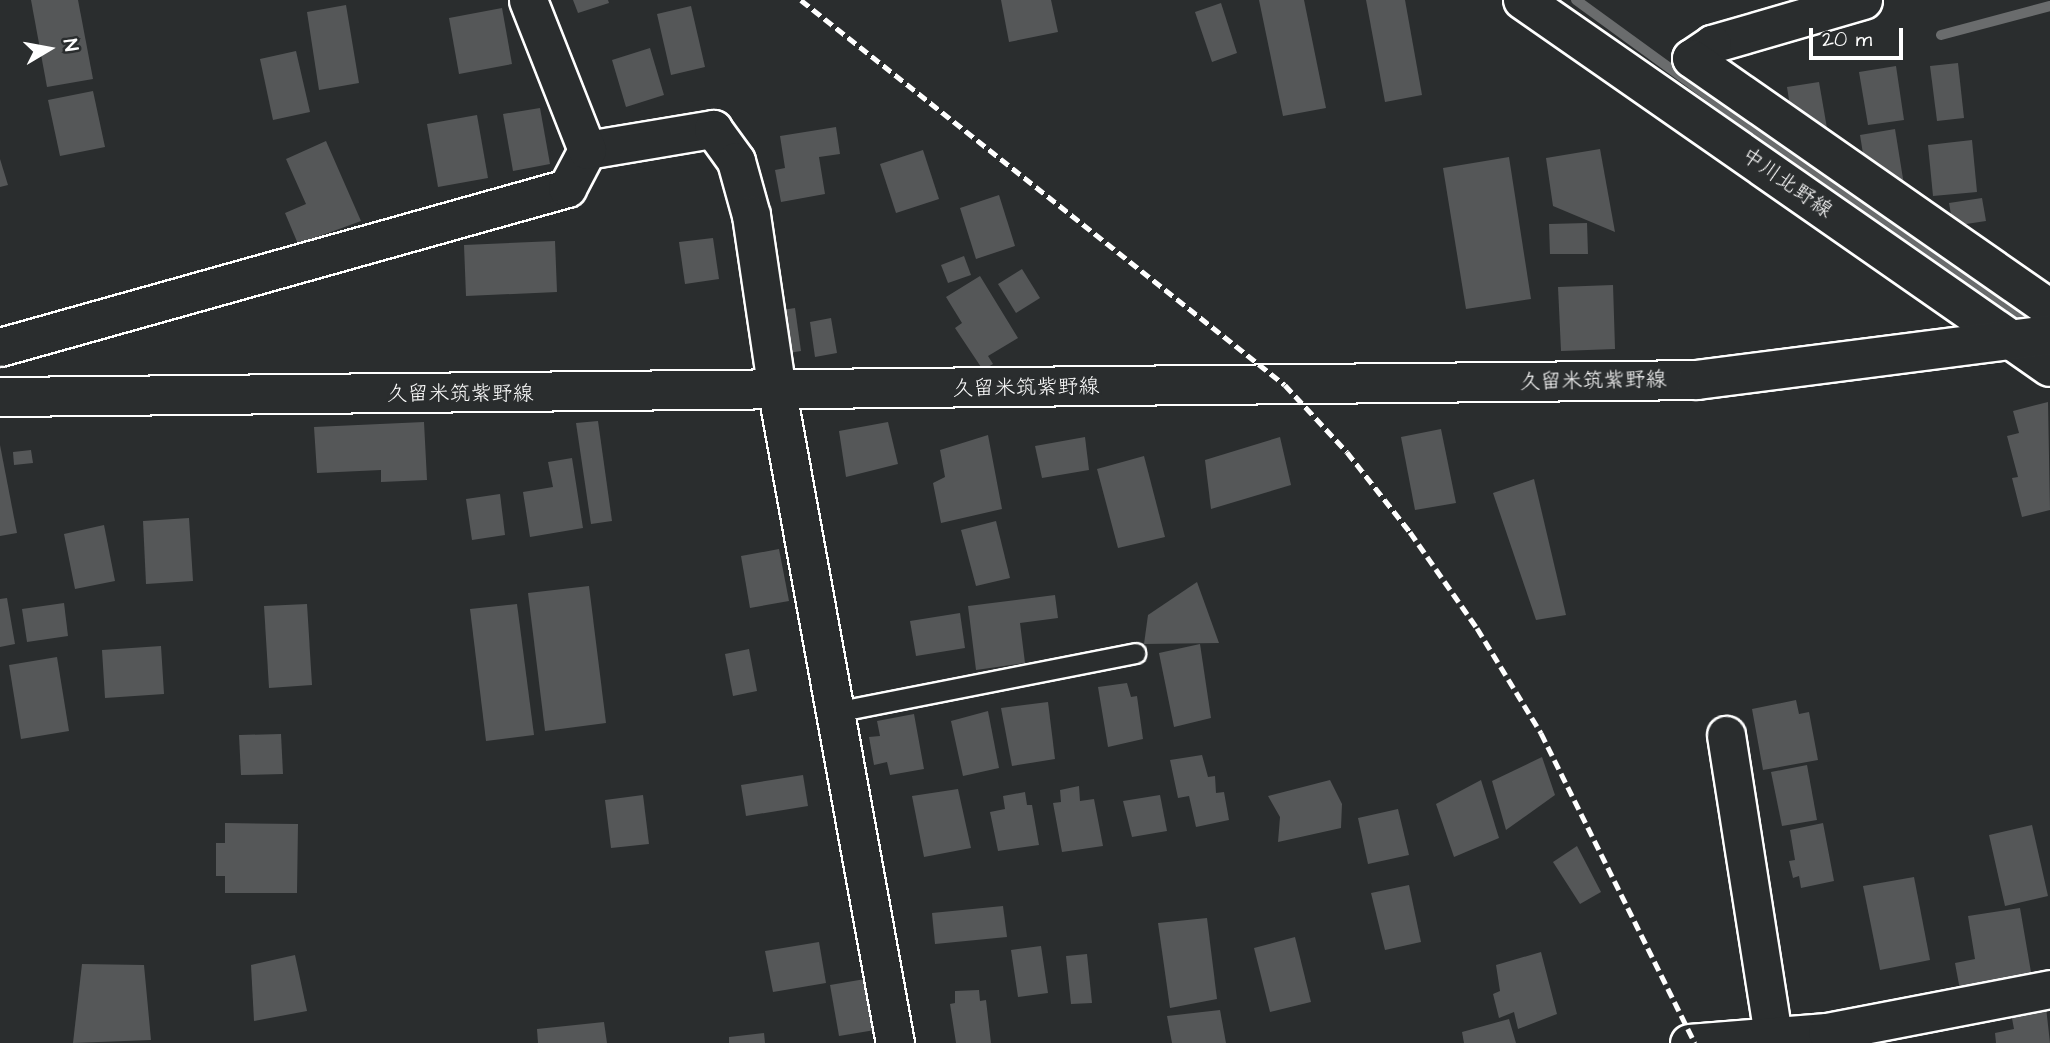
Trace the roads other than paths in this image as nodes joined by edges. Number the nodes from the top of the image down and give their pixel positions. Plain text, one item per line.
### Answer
1 (528, 0) edge
2 (1523, 0) edge
3 (1863, 0) edge
4 (587, 150) junction
5 (2050, 308) edge
6 (2050, 335) edge
7 (2011, 340) junction
8 (0, 347) edge
9 (2050, 367) edge
10 (777, 392) junction
11 (0, 397) edge
12 (1135, 653) dead end
13 (835, 712) junction
14 (1726, 735) dead end
15 (2050, 989) edge
16 (1773, 1036) junction
17 (895, 1043) edge
18 (1689, 1043) edge

1 - 4 street
2 - 7 main road, 中川北野線
3 - 5 street
4 - 8 street
4 - 10 street
6 - 7 main road, 久留米筑紫野線
7 - 9 main road, 中川北野線
7 - 10 main road, 久留米筑紫野線
10 - 11 main road, 久留米筑紫野線
10 - 13 street
12 - 13 lane
13 - 17 street
14 - 16 street
15 - 16 street
16 - 18 street

